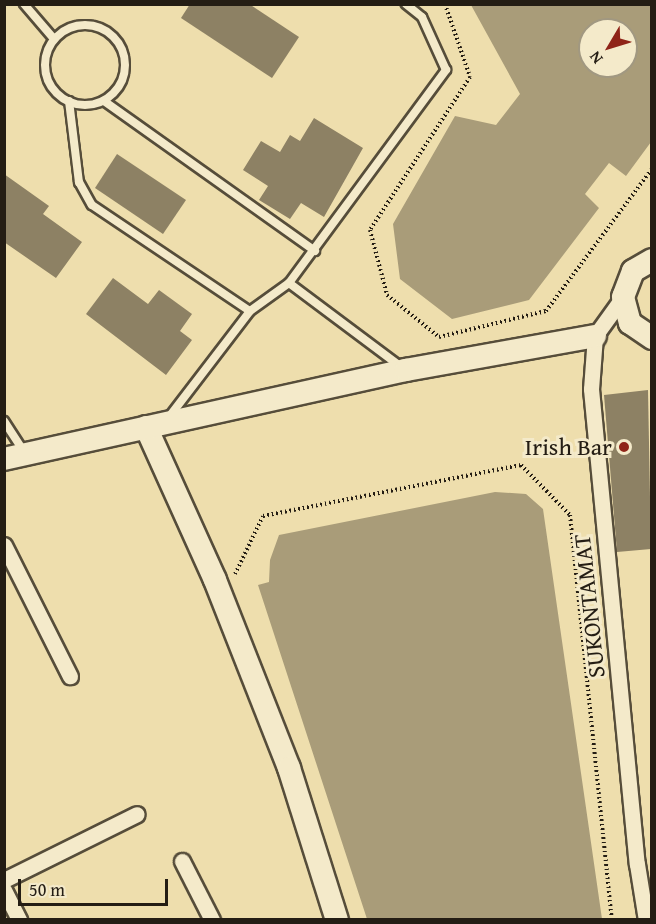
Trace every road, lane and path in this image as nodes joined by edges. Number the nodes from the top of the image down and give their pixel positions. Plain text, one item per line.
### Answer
1 (24, 4) edge
2 (406, 4) edge
3 (445, 4) edge
4 (54, 39) junction
5 (69, 101) junction
6 (104, 101) junction
7 (651, 169) edge
8 (315, 251) junction
9 (651, 260) edge
10 (289, 283) junction
11 (623, 297) junction
12 (249, 311) junction
13 (595, 336) junction
14 (651, 338) edge
15 (406, 370) junction
16 (4, 421) edge
17 (154, 427) junction
18 (15, 456) edge
19 (263, 516) dead end
20 (4, 544) edge
21 (70, 676) dead end
22 (137, 814) dead end
23 (182, 861) dead end
24 (4, 880) edge
25 (4, 890) edge
26 (19, 920) edge
27 (212, 920) edge
28 (337, 920) edge
29 (612, 920) edge
30 (646, 920) edge

1 - 4 lane
2 - 8 lane
3 - 7 path
4 - 5 lane
4 - 6 lane
5 - 6 lane
5 - 12 lane
6 - 8 lane
8 - 10 lane
9 - 11 street
10 - 12 lane
10 - 15 lane
11 - 13 street
11 - 14 street
12 - 17 lane
13 - 15 street
13 - 30 street, SUKONTAMAT
15 - 17 street
16 - 18 lane
17 - 18 street
17 - 28 street
19 - 29 path
20 - 21 street
22 - 24 street
23 - 27 street
25 - 26 street

